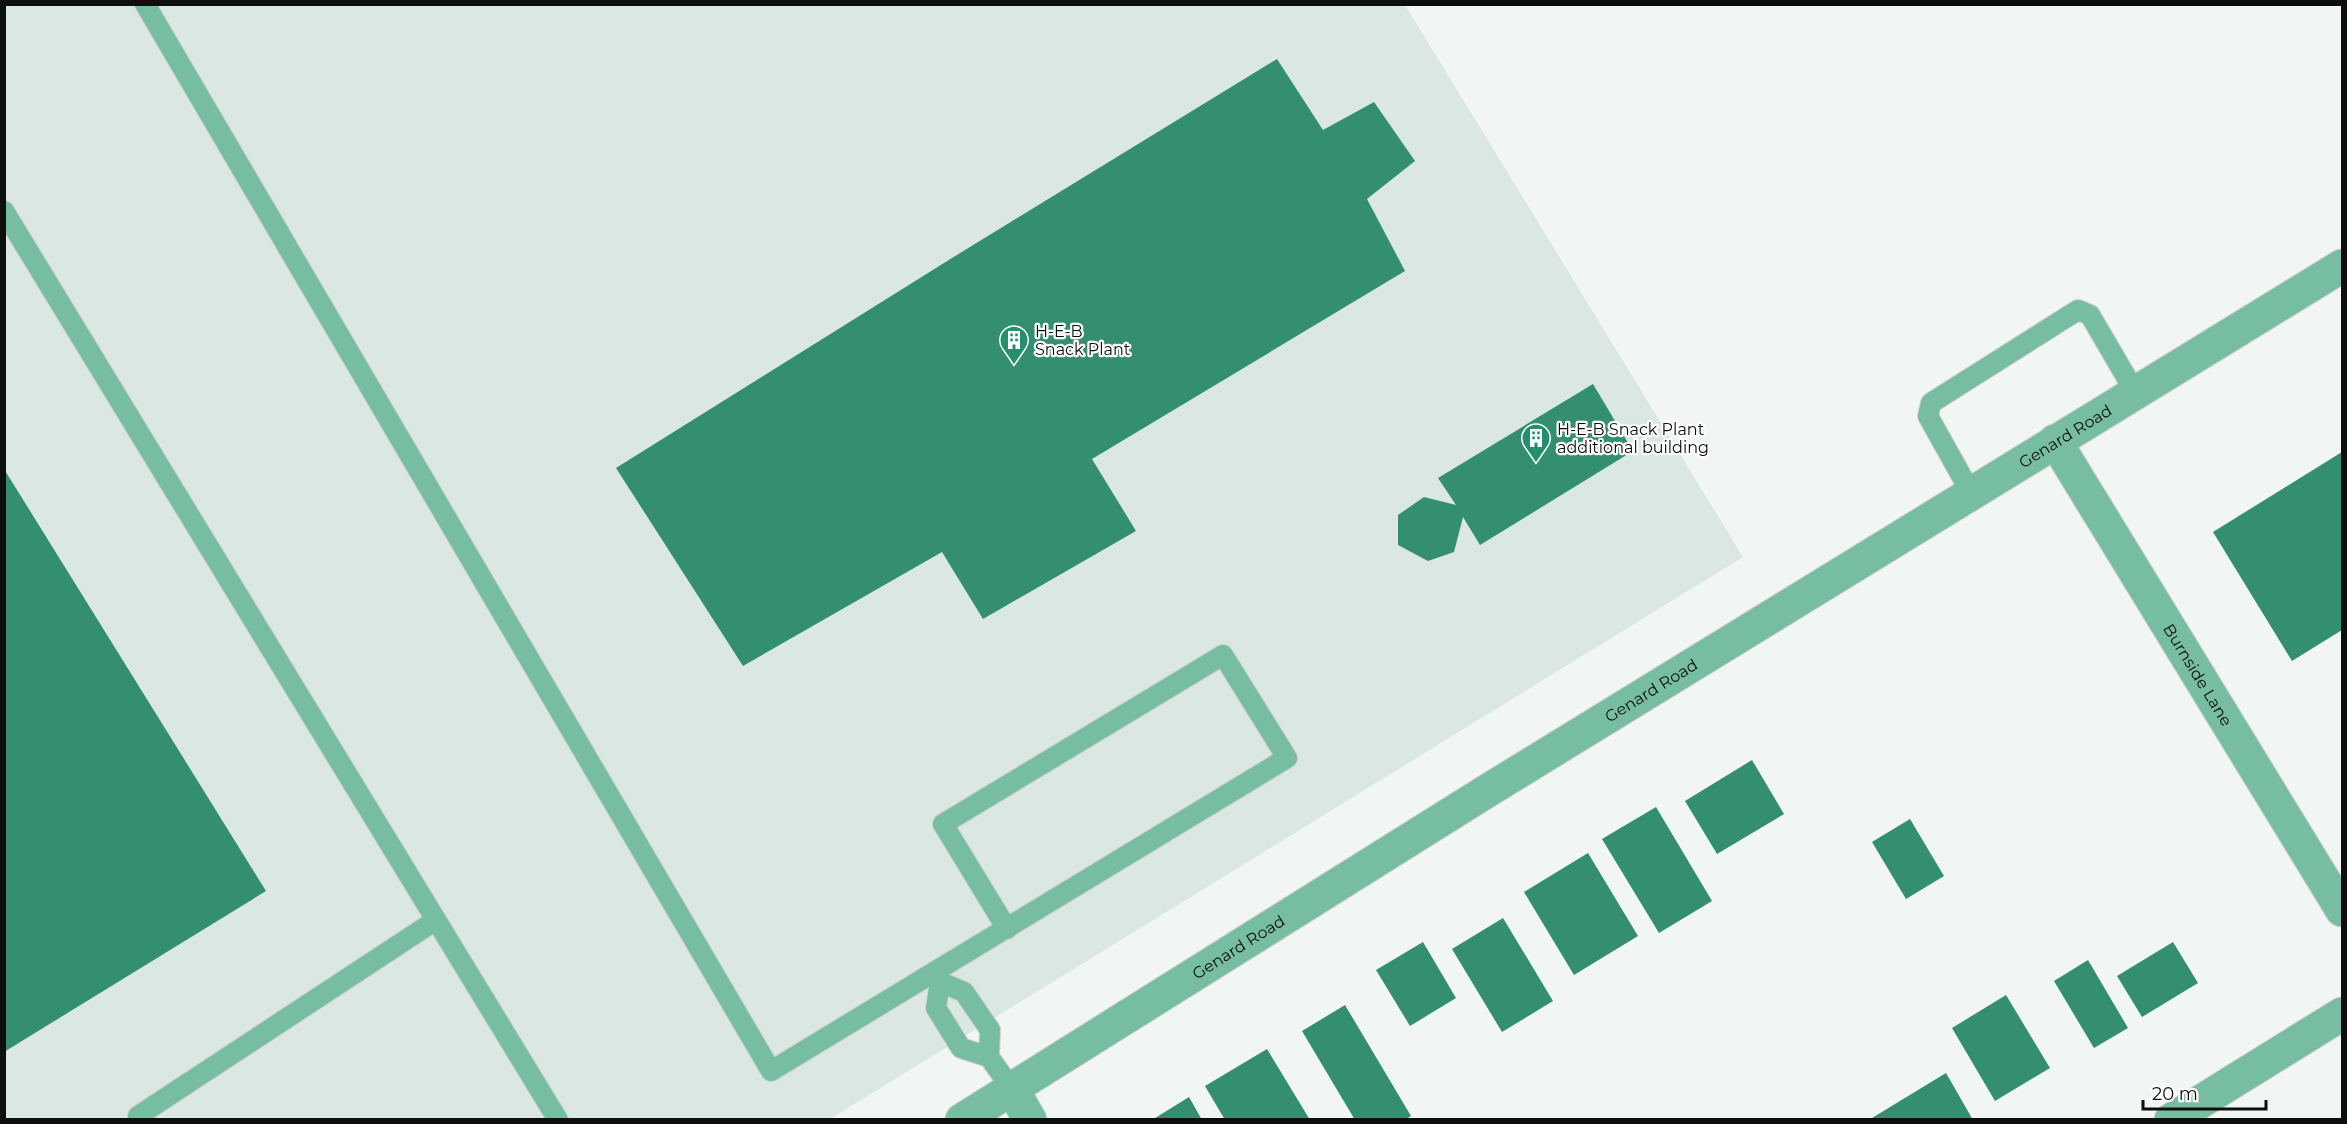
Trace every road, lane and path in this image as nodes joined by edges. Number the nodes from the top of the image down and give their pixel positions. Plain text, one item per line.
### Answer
1 (145, 4) edge
2 (4, 211) edge
3 (2343, 266) edge
4 (2134, 393) junction
5 (2055, 441) junction
6 (1971, 493) junction
7 (2343, 910) edge
8 (436, 920) junction
9 (1007, 929) junction
10 (937, 977) junction
11 (2343, 1014) edge
12 (989, 1057) junction
13 (1012, 1089) junction
14 (138, 1116) dead end
15 (558, 1119) edge
16 (962, 1119) edge
17 (1030, 1119) edge
18 (2171, 1119) edge

1 - 10 lane
2 - 8 lane
3 - 4 street, Genard Road
4 - 5 street, Genard Road
4 - 6 lane
5 - 6 street, Genard Road
5 - 7 street, Burnside Lane
6 - 13 street, Genard Road
8 - 14 lane
8 - 15 lane
9 - 9 lane
9 - 10 lane
10 - 12 lane
10 - 12 lane
11 - 18 street
12 - 13 lane
13 - 16 street, Genard Road
13 - 17 street

